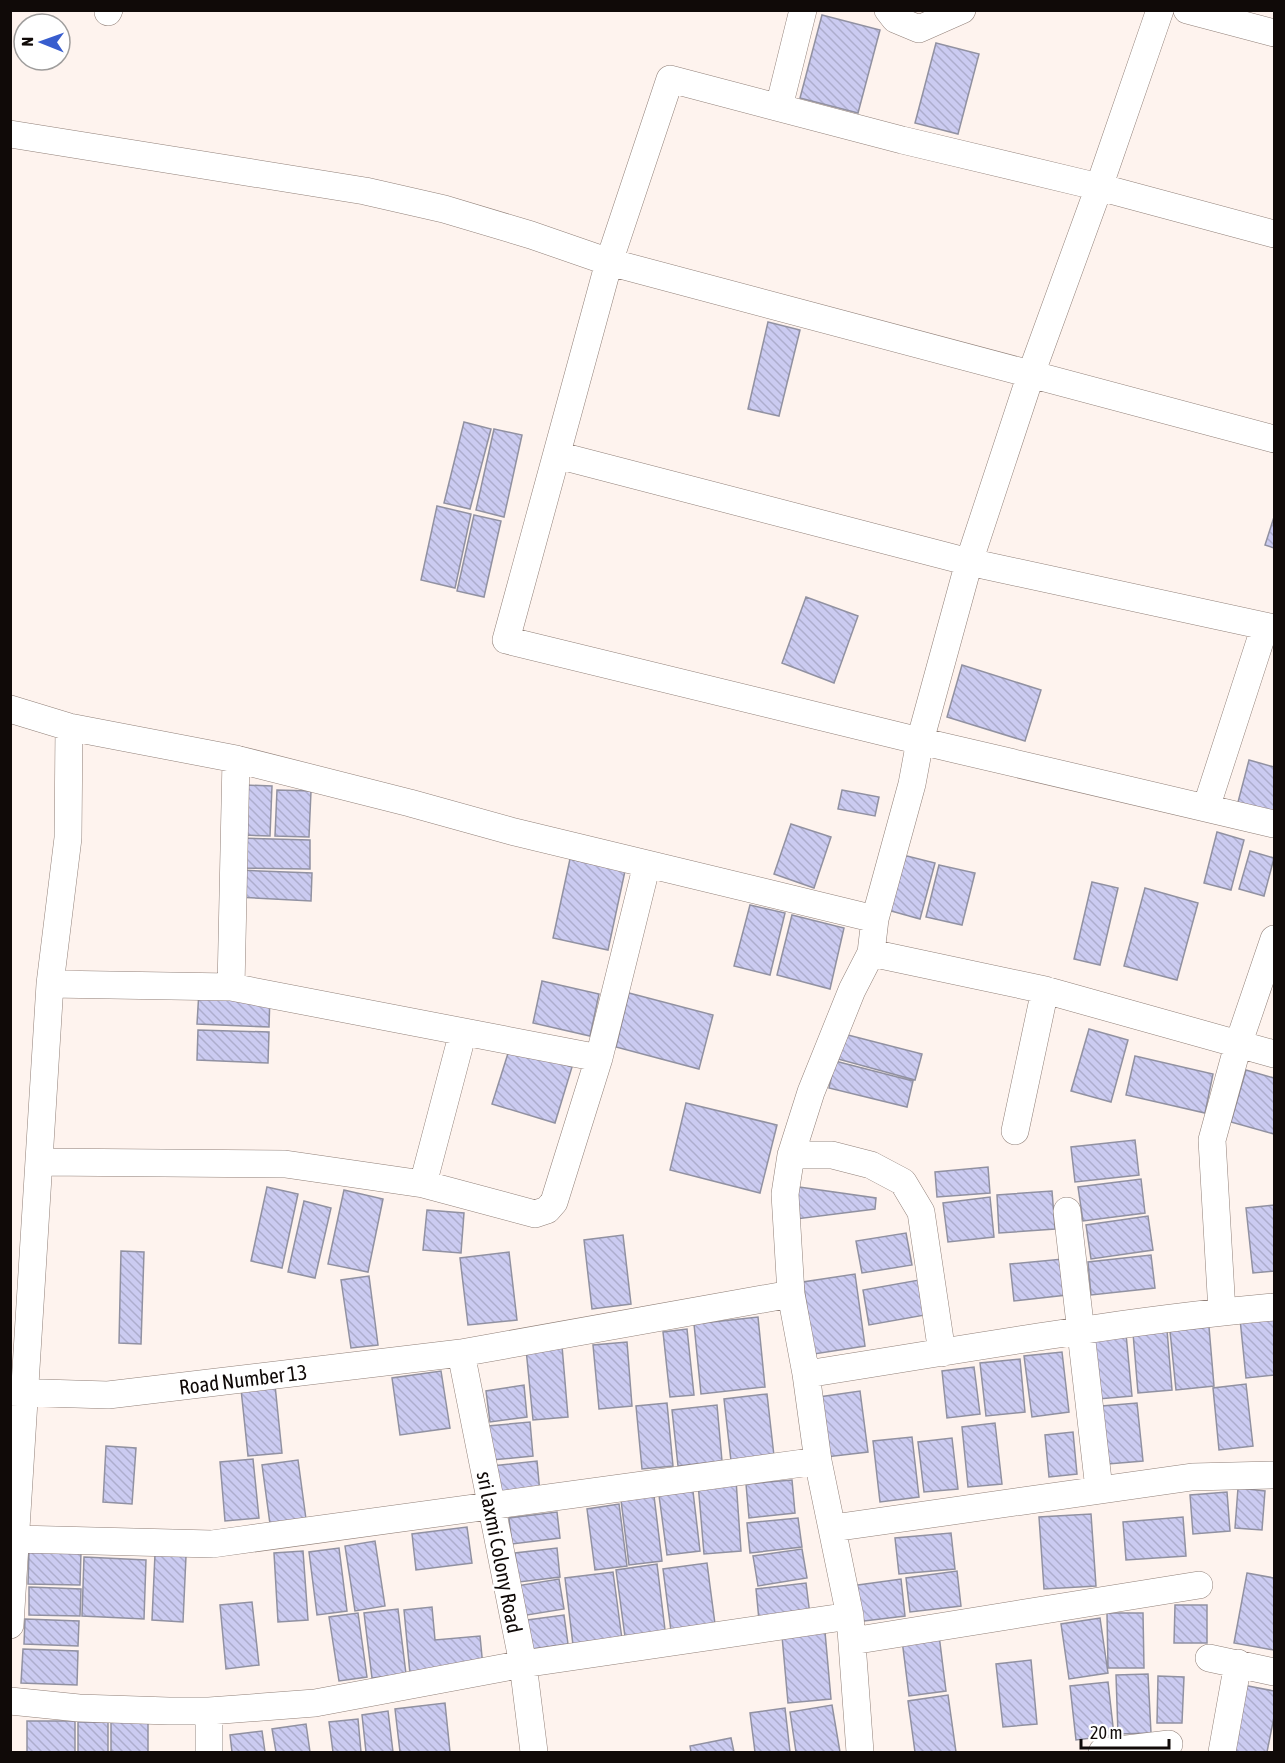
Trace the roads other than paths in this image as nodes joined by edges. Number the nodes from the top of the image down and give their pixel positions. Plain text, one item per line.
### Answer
1 (803, 10) edge
2 (888, 10) edge
3 (962, 10) edge
4 (1160, 10) edge
5 (1186, 10) edge
6 (1275, 33) edge
7 (779, 107) junction
8 (10, 134) edge
9 (1099, 187) junction
10 (1275, 234) edge
11 (609, 262) junction
12 (1030, 374) junction
13 (1275, 439) edge
14 (557, 455) junction
15 (969, 562) junction
16 (1270, 627) edge
17 (10, 709) edge
18 (69, 727) junction
19 (920, 741) junction
20 (236, 759) junction
21 (1206, 808) junction
22 (1275, 824) edge
23 (647, 864) junction
24 (875, 919) junction
25 (1275, 939) edge
26 (871, 953) junction
27 (50, 984) junction
28 (231, 987) junction
29 (1045, 990) junction
30 (463, 1032) junction
31 (1238, 1045) junction
32 (1275, 1054) edge
33 (599, 1058) junction
34 (1015, 1131) dead end
35 (791, 1155) junction
36 (39, 1162) junction
37 (423, 1184) junction
38 (1067, 1211) dead end
39 (791, 1294) junction
40 (1275, 1307) edge
41 (1222, 1312) junction
42 (1080, 1331) junction
43 (461, 1353) junction
44 (942, 1353) junction
45 (806, 1374) junction
46 (18, 1392) edge
47 (818, 1461) junction
48 (1275, 1476) edge
49 (1099, 1489) junction
50 (491, 1506) junction
51 (832, 1528) junction
52 (17, 1539) junction
53 (1199, 1585) dead end
54 (10, 1625) edge
55 (851, 1629) junction
56 (1209, 1658) dead end
57 (1238, 1663) junction
58 (523, 1664) junction
59 (1275, 1672) edge
60 (10, 1701) edge
61 (209, 1711) junction
62 (1169, 1744) dead end
63 (209, 1752) edge
64 (534, 1752) edge
65 (860, 1752) edge
66 (1102, 1752) edge
67 (1222, 1752) edge

1 - 7 street
2 - 3 street
4 - 9 street
5 - 6 street
7 - 9 street
7 - 11 street
8 - 11 street
9 - 10 street
9 - 12 street
11 - 12 street
11 - 14 street
12 - 13 street
12 - 15 street
14 - 15 street
14 - 19 street
15 - 16 street
15 - 19 street
16 - 21 street
17 - 18 street
18 - 20 street
18 - 27 street
19 - 21 street
19 - 24 street
20 - 23 street
20 - 28 street
21 - 22 street
23 - 24 street
23 - 33 street
24 - 26 street
25 - 31 street
26 - 29 street
26 - 35 street
27 - 28 street
27 - 36 street
28 - 30 street
29 - 31 street
29 - 34 street
30 - 33 street
30 - 37 street
31 - 32 street
31 - 41 street
33 - 37 street
35 - 39 street
35 - 44 street
36 - 37 street
36 - 46 street
38 - 42 street
39 - 43 street, Road Number 13
39 - 45 street
40 - 41 street
41 - 42 street
42 - 44 street
42 - 49 street
43 - 46 street, Road Number 13
43 - 50 street, sri laxmi Colony Road
44 - 45 street
45 - 47 street
46 - 52 street
47 - 50 street
47 - 51 street
48 - 49 street
49 - 51 street
50 - 52 street
50 - 58 street, sri laxmi Colony Road
51 - 55 street
52 - 54 street
53 - 55 street
55 - 58 street
55 - 65 street
56 - 57 street
57 - 59 street
57 - 67 street
58 - 61 street
58 - 64 street, sri laxmi Colony Road
60 - 61 street
61 - 63 street
62 - 66 street

